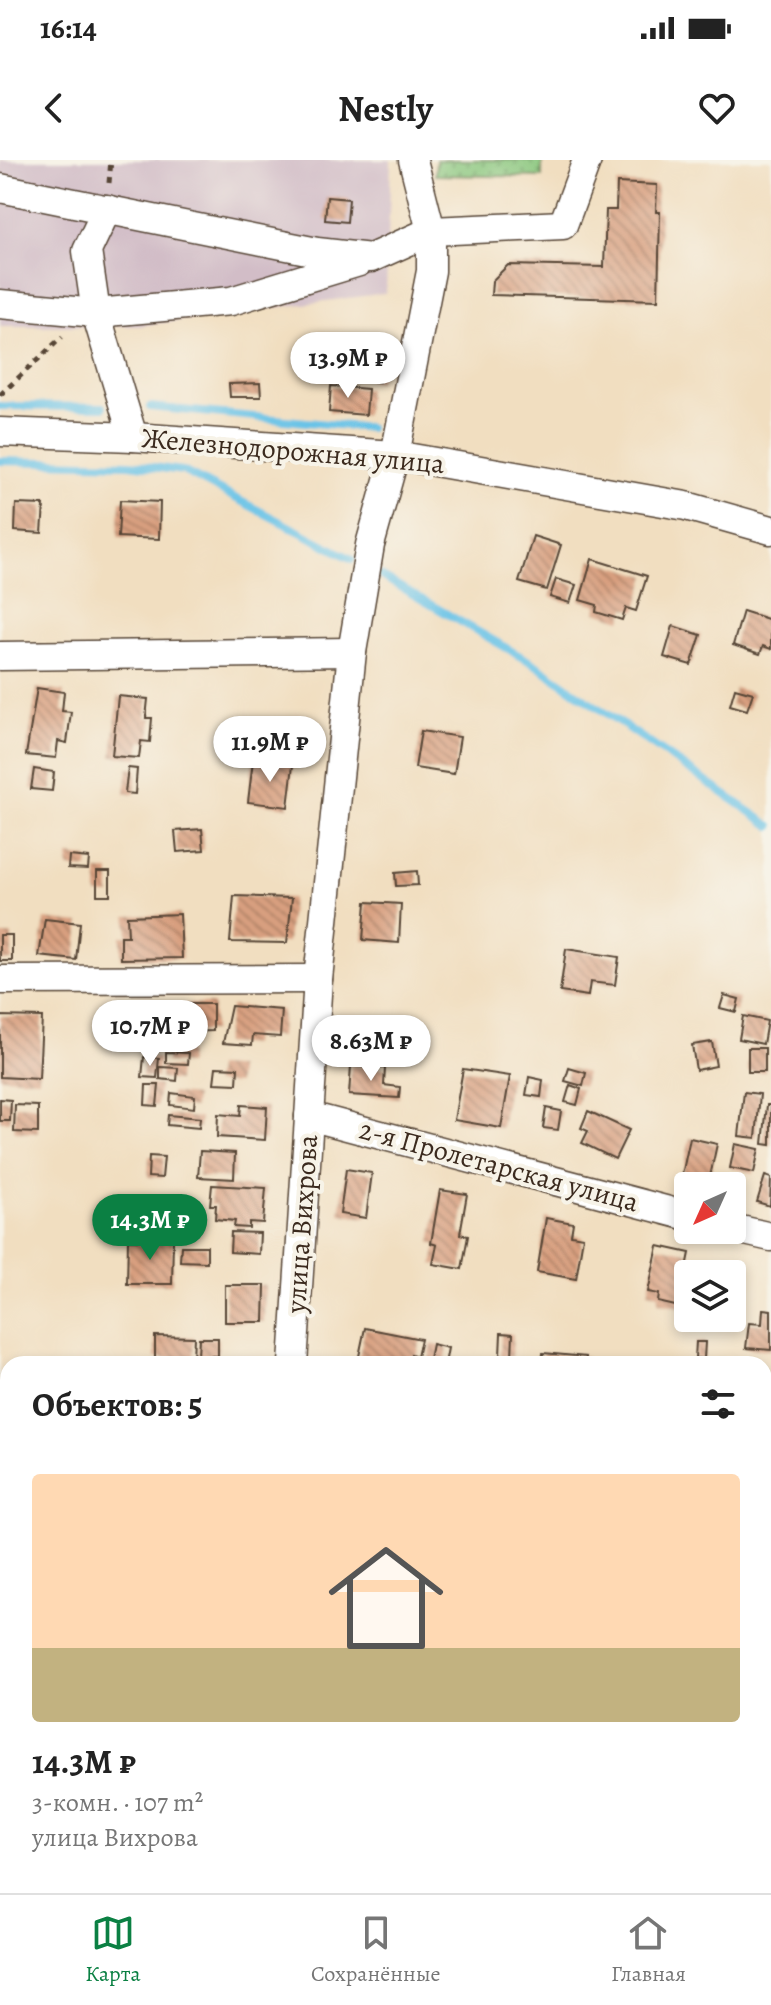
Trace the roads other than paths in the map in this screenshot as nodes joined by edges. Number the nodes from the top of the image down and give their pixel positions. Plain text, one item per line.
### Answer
1 (413, 160) edge
2 (587, 160) edge
3 (0, 188) edge
4 (107, 209) junction
5 (431, 231) junction
6 (371, 258) junction
7 (0, 304) edge
8 (96, 313) junction
9 (0, 432) edge
10 (133, 437) junction
11 (395, 455) junction
12 (771, 530) edge
13 (352, 652) junction
14 (0, 656) edge
15 (318, 979) junction
16 (0, 980) edge
17 (309, 1116) junction
18 (674, 1212) edge
19 (746, 1231) edge
20 (771, 1237) edge
21 (294, 1356) edge

1 - 5 street, улица Вихрова
2 - 5 street
3 - 4 street
4 - 6 street
4 - 8 street
5 - 6 street
5 - 11 street, улица Вихрова
6 - 8 street
7 - 8 street
8 - 10 street
9 - 10 street, Железнодорожная улица
10 - 11 street, Железнодорожная улица
11 - 12 street, Железнодорожная улица
11 - 13 street, улица Вихрова
13 - 14 street
13 - 15 street, улица Вихрова
15 - 16 street
15 - 17 street, улица Вихрова
17 - 18 street, 2-я Пролетарская улица
17 - 21 street, улица Вихрова
19 - 20 street

